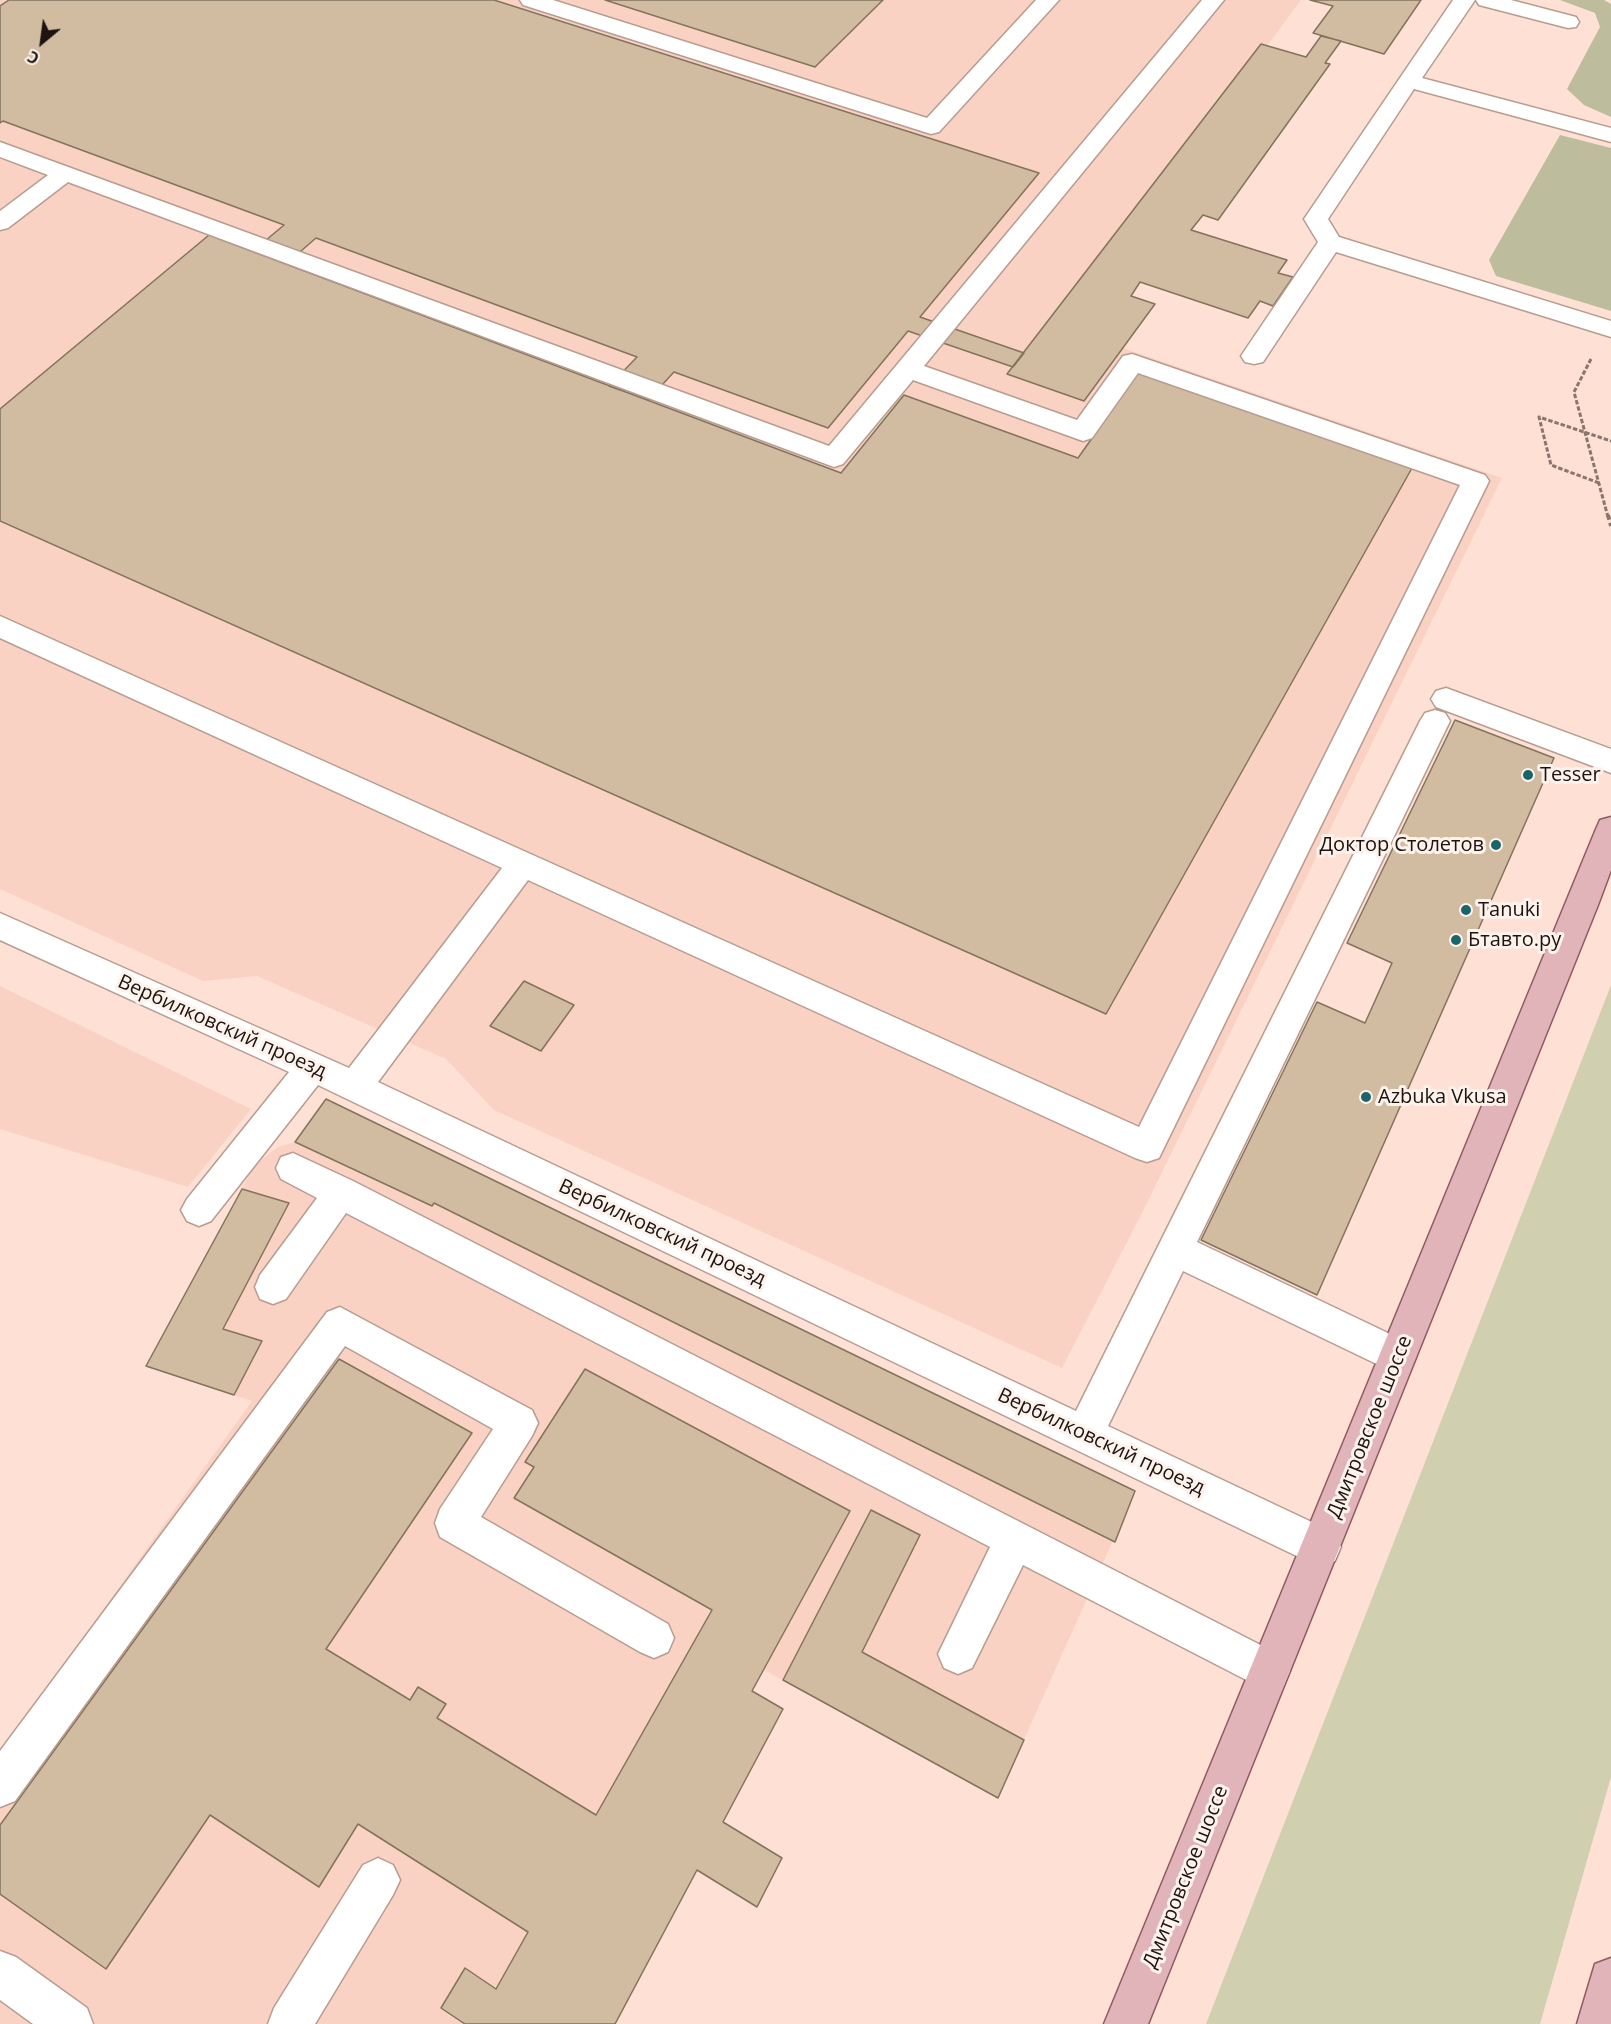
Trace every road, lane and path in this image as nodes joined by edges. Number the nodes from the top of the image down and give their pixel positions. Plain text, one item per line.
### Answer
1 (531, 0) edge
2 (1048, 0) edge
3 (1214, 0) edge
4 (1464, 0) edge
5 (1487, 0) edge
6 (1568, 22) dead end
7 (1409, 81) junction
8 (1611, 135) edge
9 (0, 150) edge
10 (64, 173) junction
11 (0, 223) edge
12 (1330, 242) junction
13 (1609, 329) edge
14 (1254, 356) dead end
15 (908, 369) junction
16 (1585, 432) junction
17 (1611, 441) edge
18 (1599, 483) junction
19 (1611, 526) edge
20 (0, 626) edge
21 (1611, 761) edge
22 (1611, 829) edge
23 (523, 863) junction
24 (0, 926) edge
25 (313, 1067) junction
26 (355, 1087) junction
27 (293, 1168) dead end
28 (341, 1192) junction
29 (199, 1210) dead end
30 (1174, 1249) junction
31 (273, 1287) dead end
32 (1398, 1356) junction
33 (1084, 1434) junction
34 (1015, 1539) junction
35 (1321, 1547) junction
36 (654, 1638) dead end
37 (958, 1654) dead end
38 (1270, 1671) junction
39 (0, 1786) edge
40 (378, 1880) dead end
41 (0, 1973) edge
42 (1611, 1980) edge
43 (51, 2018) edge
44 (290, 2024) edge
45 (1126, 2024) edge
46 (1599, 2024) edge

1 - 2 street
3 - 15 street
4 - 7 street
5 - 6 street
7 - 8 street
7 - 12 street
9 - 10 street
10 - 11 street
10 - 15 street
12 - 13 street
12 - 14 street
13 - 16 path
15 - 23 street
16 - 17 path
16 - 18 path
16 - 18 path
18 - 19 path
20 - 23 street
21 - 30 street
22 - 32 main road, Дмитровское шоссе
23 - 26 street
24 - 25 street, Вербилковский проезд
25 - 26 street, Вербилковский проезд
25 - 29 street
26 - 33 street, Вербилковский проезд
27 - 28 street
28 - 31 street
28 - 34 street
30 - 32 street
30 - 33 street
32 - 35 main road, Дмитровское шоссе
33 - 35 street, Вербилковский проезд
34 - 37 street
34 - 38 street
35 - 38 main road, Дмитровское шоссе
36 - 39 street
38 - 45 main road, Дмитровское шоссе
40 - 44 street
41 - 43 street
42 - 46 main road

